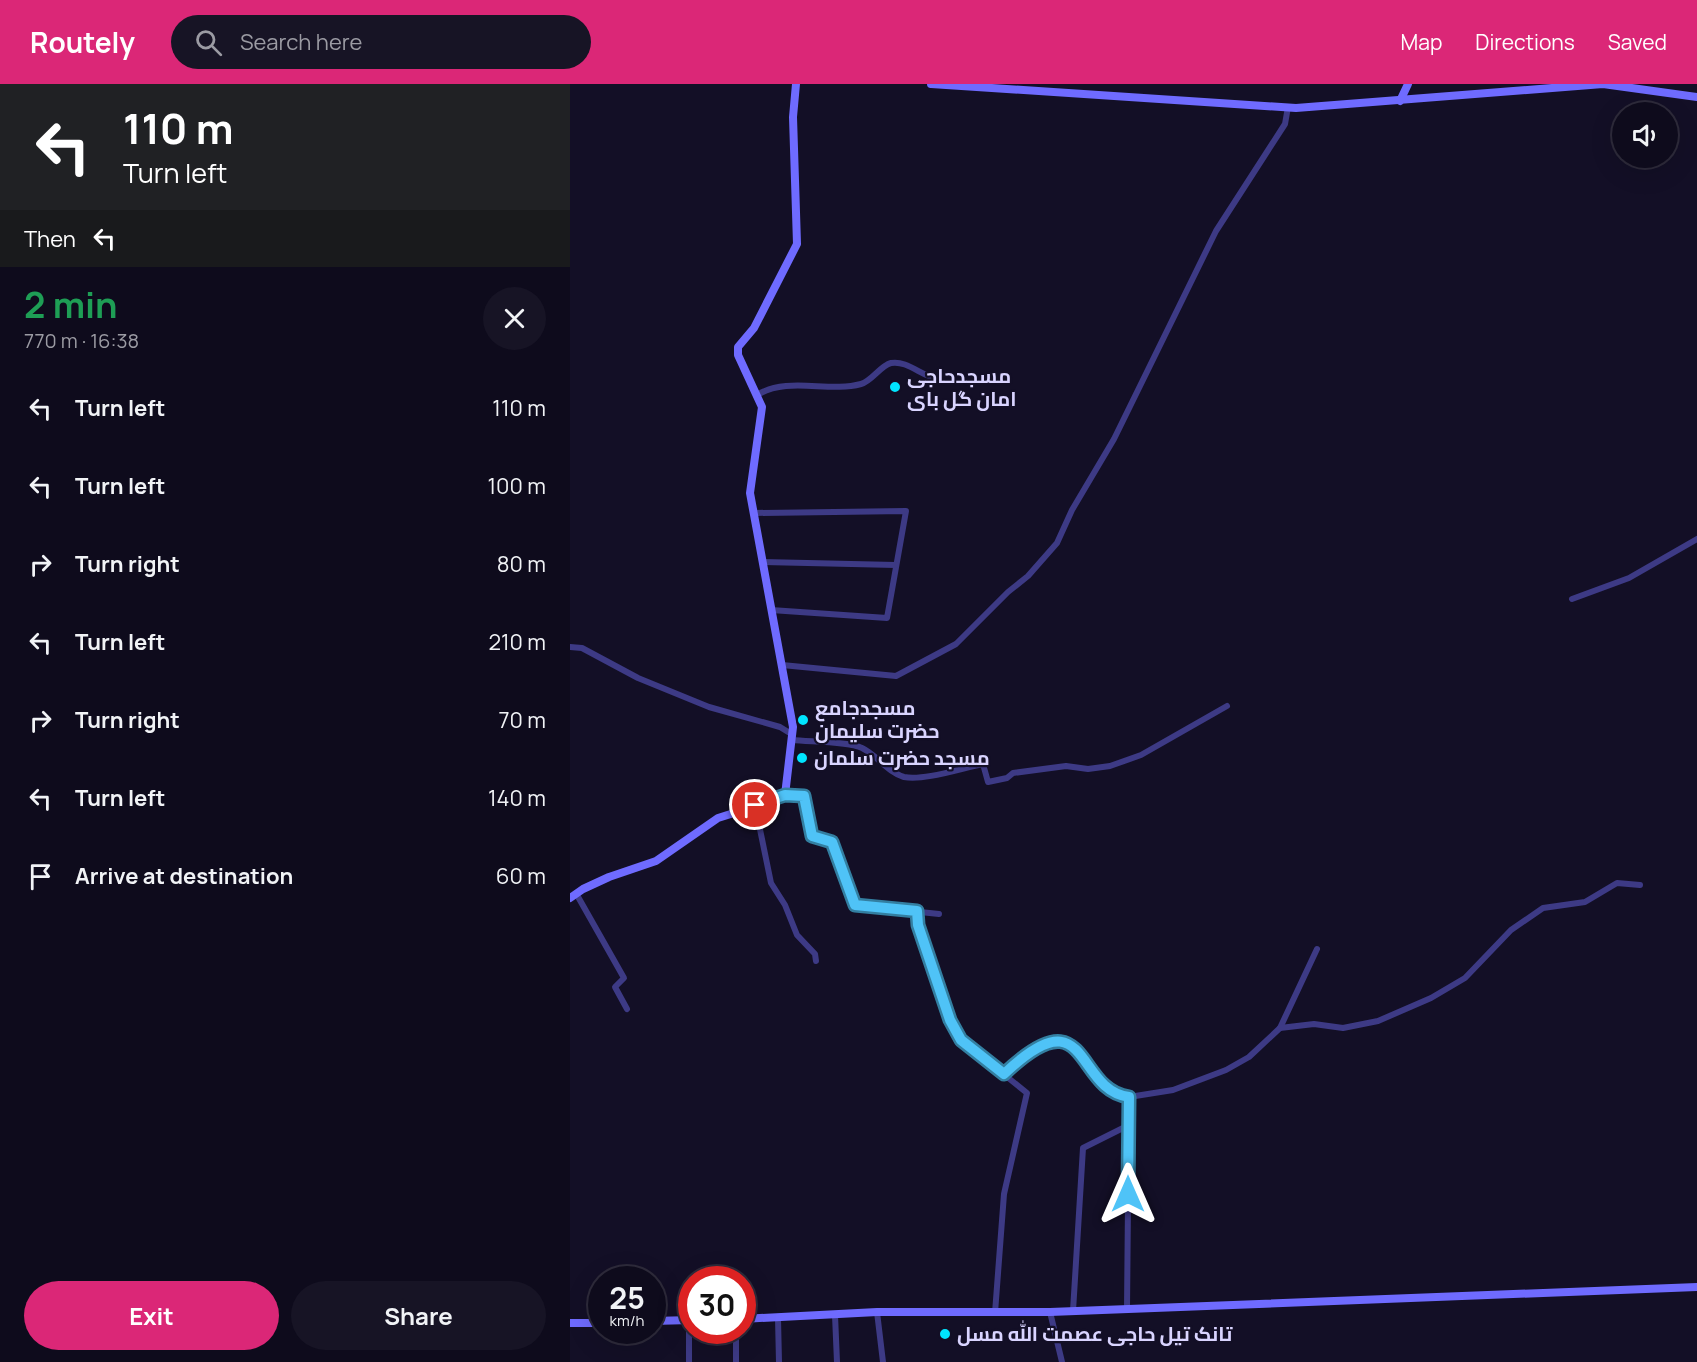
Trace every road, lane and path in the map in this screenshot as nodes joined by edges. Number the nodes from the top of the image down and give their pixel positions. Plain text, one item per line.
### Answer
1 (796, 84) edge
2 (931, 84) edge
3 (1408, 84) edge
4 (1697, 97) edge
5 (1400, 101) junction
6 (1288, 107) junction
7 (939, 379) dead end
8 (757, 395) junction
9 (754, 513) junction
10 (1697, 538) edge
11 (763, 562) junction
12 (896, 565) junction
13 (1572, 599) dead end
14 (771, 610) junction
15 (570, 647) edge
16 (782, 665) junction
17 (1227, 706) dead end
18 (792, 737) junction
19 (785, 795) junction
20 (755, 805) junction
21 (1640, 885) dead end
22 (573, 897) edge
23 (917, 911) junction
24 (939, 914) dead end
25 (1317, 949) dead end
26 (816, 961) dead end
27 (627, 1009) dead end
28 (1280, 1028) junction
29 (1004, 1074) junction
30 (1129, 1097) junction
31 (1129, 1125) junction
32 (1697, 1287) edge
33 (1127, 1309) junction
34 (1073, 1311) junction
35 (877, 1312) junction
36 (1050, 1312) junction
37 (995, 1313) junction
38 (835, 1315) junction
39 (778, 1318) junction
40 (756, 1319) edge
41 (570, 1323) edge
42 (588, 1323) edge
43 (689, 1344) edge
44 (736, 1344) edge
45 (689, 1362) edge
46 (736, 1362) edge
47 (779, 1362) edge
48 (837, 1362) edge
49 (883, 1362) edge
50 (1062, 1362) edge

1 - 8 street
2 - 6 street
3 - 5 street
4 - 5 street
5 - 6 street
6 - 16 street
7 - 8 street
8 - 9 street
9 - 11 street
9 - 12 street
10 - 13 street
11 - 12 street
11 - 14 street
12 - 14 street
14 - 16 street
15 - 18 street
16 - 18 street
17 - 18 street
18 - 19 street
19 - 20 street
19 - 23 street
20 - 22 street
20 - 26 street
21 - 28 street
22 - 27 street
23 - 24 street
23 - 29 street
25 - 28 street
28 - 30 street
29 - 30 street
29 - 37 street
30 - 31 street
31 - 33 street
31 - 34 street
32 - 33 street
33 - 34 street
34 - 36 street
35 - 37 street
35 - 38 street
35 - 49 street
36 - 37 street
36 - 50 street
38 - 39 street
38 - 48 street
39 - 40 street
39 - 47 street
41 - 42 street
43 - 45 street
44 - 46 street

